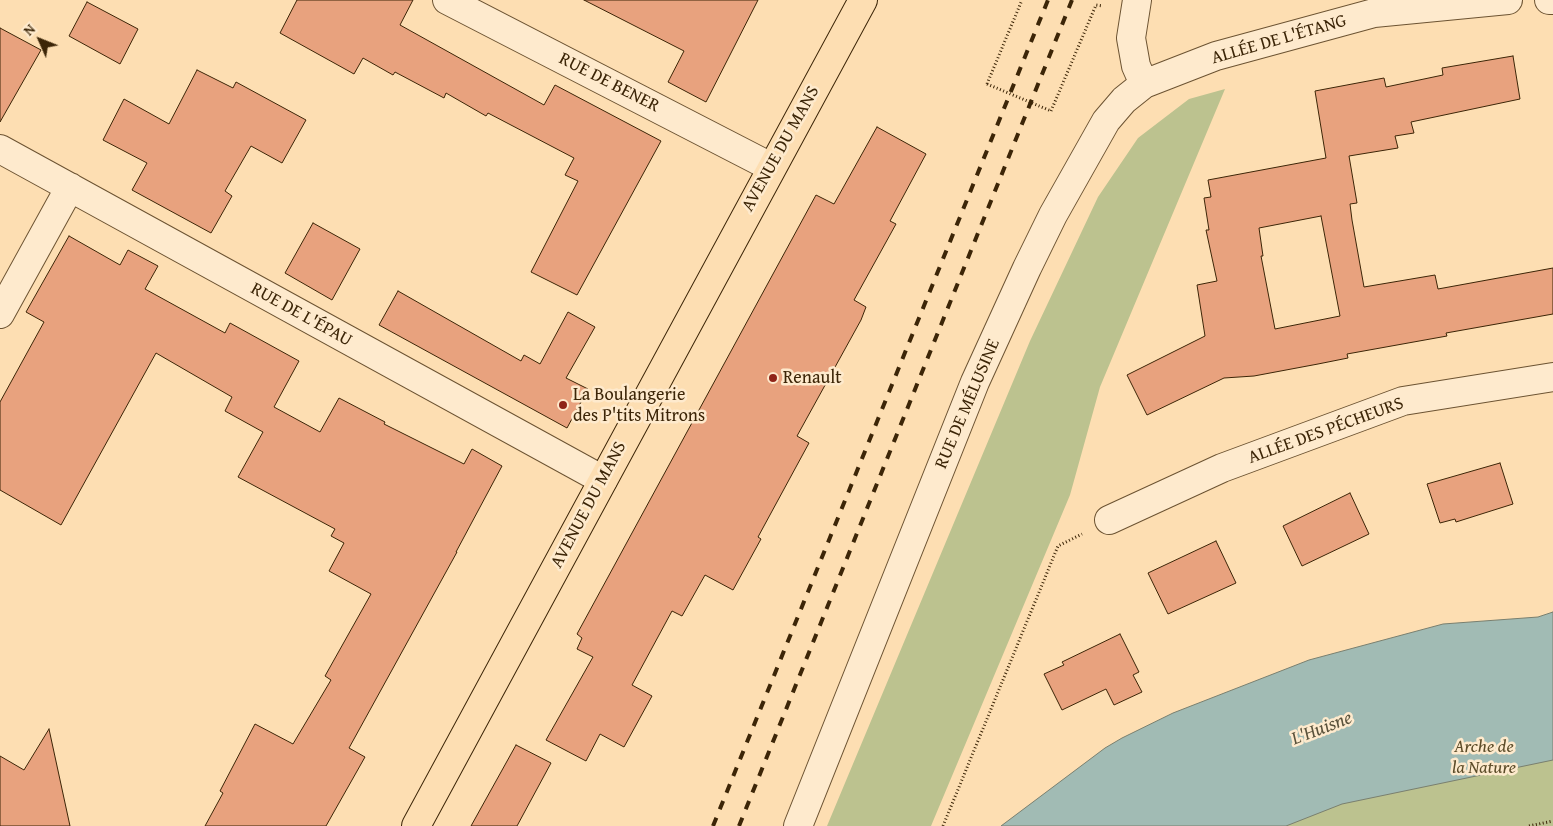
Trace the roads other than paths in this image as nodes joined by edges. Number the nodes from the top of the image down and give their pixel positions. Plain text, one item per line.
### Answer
1 (447, 0) edge
2 (863, 0) edge
3 (1137, 0) edge
4 (1508, 0) edge
5 (1549, 0) edge
6 (1553, 0) edge
7 (1144, 84) junction
8 (0, 149) edge
9 (772, 167) junction
10 (70, 187) junction
11 (0, 314) edge
12 (1553, 377) edge
13 (603, 480) junction
14 (1109, 520) road end
15 (416, 826) edge
16 (798, 826) edge

1 - 9 street, RUE DE BENER
2 - 9 main road, AVENUE DU MANS
3 - 7 street
4 - 7 street, ALLÉE DE L'ÉTANG
5 - 6 street
7 - 16 street, RUE DE MÉLUSINE
8 - 10 street, RUE DE L'ÉPAU
9 - 13 main road, AVENUE DU MANS
10 - 11 street
10 - 13 street, RUE DE L'ÉPAU
12 - 14 street, ALLÉE DES PÉCHEURS
13 - 15 main road, AVENUE DU MANS

